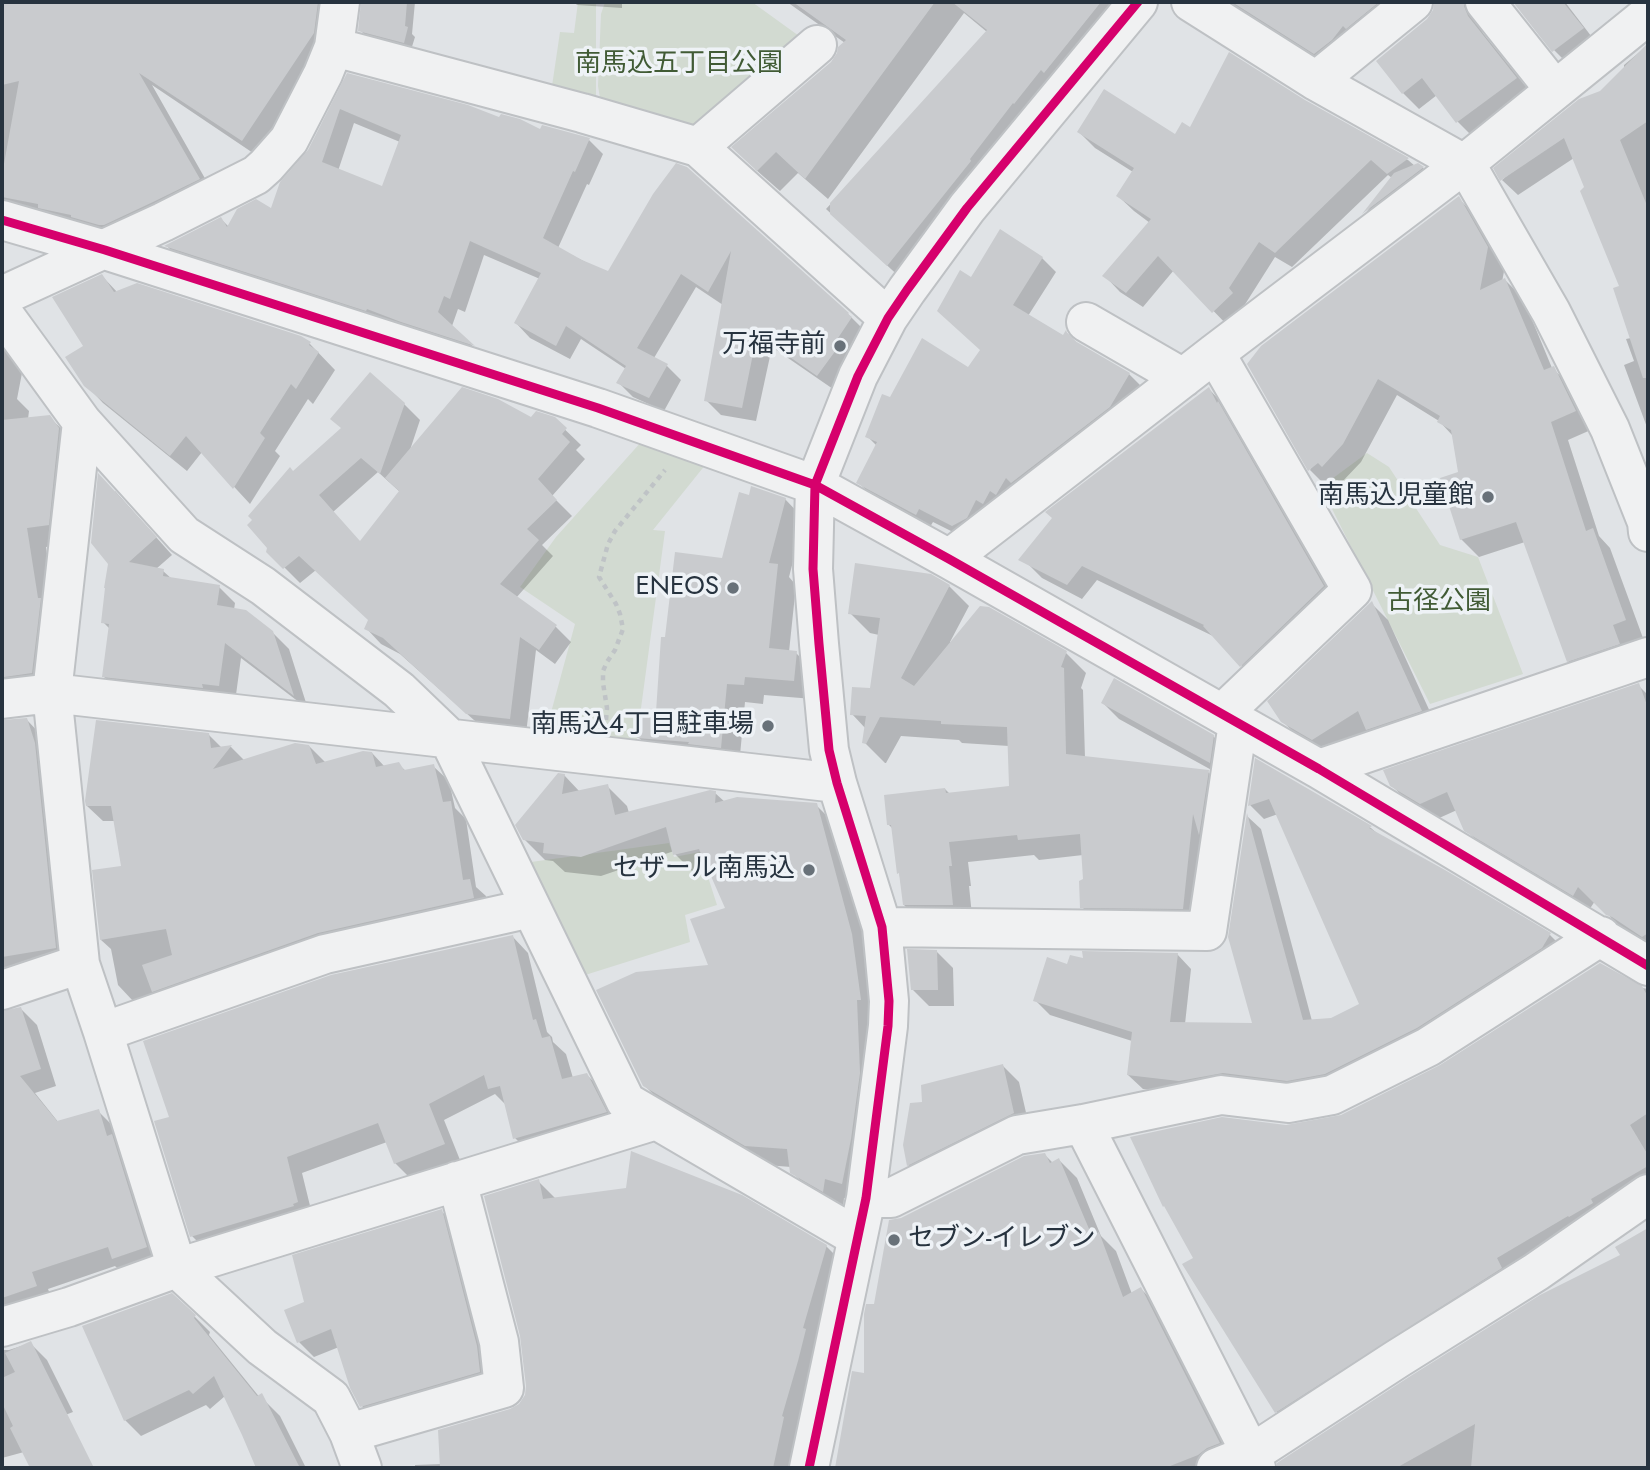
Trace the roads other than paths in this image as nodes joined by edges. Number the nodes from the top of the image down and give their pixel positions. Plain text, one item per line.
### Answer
1 (340, 2) edge
2 (1139, 2) edge
3 (1191, 2) edge
4 (1413, 2) edge
5 (1485, 2) edge
6 (1648, 15) edge
7 (817, 45) dead end
8 (334, 47) junction
9 (1316, 80) junction
10 (1555, 90) junction
11 (698, 147) junction
12 (1464, 164) junction
13 (2, 220) edge
14 (104, 250) junction
15 (2, 296) edge
16 (2, 313) edge
17 (888, 318) junction
18 (1086, 322) dead end
19 (1215, 353) junction
20 (1183, 379) junction
21 (82, 422) junction
22 (815, 485) junction
23 (1648, 532) edge
24 (949, 559) junction
25 (1648, 657) edge
26 (52, 692) junction
27 (2, 699) edge
28 (1230, 718) junction
29 (448, 737) junction
30 (1319, 769) junction
31 (837, 783) junction
32 (531, 908) junction
33 (882, 927) junction
34 (1601, 936) junction
35 (80, 964) junction
36 (1648, 966) edge
37 (2, 990) edge
38 (103, 1032) junction
39 (656, 1120) junction
40 (1083, 1124) junction
41 (457, 1181) junction
42 (1648, 1194) edge
43 (866, 1198) junction
44 (857, 1237) junction
45 (177, 1268) junction
46 (2, 1327) edge
47 (349, 1433) junction
48 (1253, 1461) edge
49 (362, 1468) edge
50 (809, 1468) edge
51 (1216, 1468) edge

1 - 8 street
2 - 17 street
3 - 9 street
4 - 9 street
5 - 10 street
6 - 10 street
7 - 11 street
8 - 11 street
8 - 14 street
9 - 12 street
10 - 12 street
11 - 17 street
12 - 19 street
12 - 23 street
13 - 14 street
14 - 15 street
14 - 22 street
16 - 21 street
17 - 22 street
18 - 20 street
19 - 20 street
19 - 28 street
20 - 24 street
21 - 26 street
21 - 29 street
22 - 24 street
22 - 31 street
24 - 28 street
25 - 30 street
26 - 27 street
26 - 29 street
26 - 35 street
28 - 30 street
28 - 33 street
29 - 31 street
29 - 32 street
30 - 34 street
31 - 33 street
32 - 38 street
32 - 39 street
33 - 43 street
34 - 36 street
34 - 40 street
35 - 37 street
35 - 38 street
38 - 45 street
39 - 41 street
39 - 44 street
40 - 43 street
40 - 48 street
41 - 45 street
41 - 47 street
42 - 48 street
43 - 44 street
44 - 50 street
45 - 46 street
45 - 47 street
47 - 49 street
48 - 51 street

